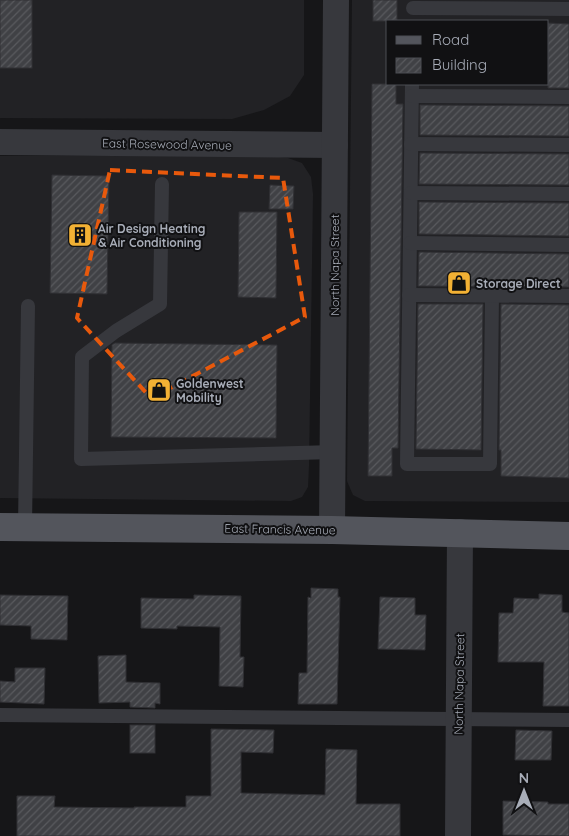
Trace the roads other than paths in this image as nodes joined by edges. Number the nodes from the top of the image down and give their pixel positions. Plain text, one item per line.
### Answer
1 (336, 0) edge
2 (569, 9) edge
3 (413, 10) edge
4 (412, 90) edge
5 (569, 97) edge
6 (0, 142) edge
7 (411, 144) junction
8 (335, 145) junction
9 (569, 145) edge
10 (162, 184) dead end
11 (411, 193) junction
12 (569, 194) edge
13 (410, 243) junction
14 (569, 246) edge
15 (409, 295) junction
16 (492, 296) junction
17 (569, 296) edge
18 (28, 306) dead end
19 (333, 452) junction
20 (12, 527) edge
21 (332, 530) junction
22 (460, 532) junction
23 (566, 535) edge
24 (0, 715) edge
25 (458, 718) junction
26 (569, 720) edge
27 (458, 836) edge

1 - 8 street, North Napa Street
2 - 3 lane
4 - 5 lane
4 - 7 lane
6 - 8 street, East Rosewood Avenue
7 - 9 lane
7 - 11 lane
8 - 19 street, North Napa Street
10 - 19 lane
11 - 12 lane
11 - 13 lane
13 - 14 lane
13 - 15 lane
15 - 16 lane
15 - 16 lane
16 - 17 lane
18 - 20 lane
19 - 21 street, North Napa Street
20 - 21 main road, East Francis Avenue
21 - 22 main road, East Francis Avenue
22 - 23 main road, East Francis Avenue
22 - 25 street, North Napa Street
24 - 25 lane
25 - 26 lane
25 - 27 street, North Napa Street

